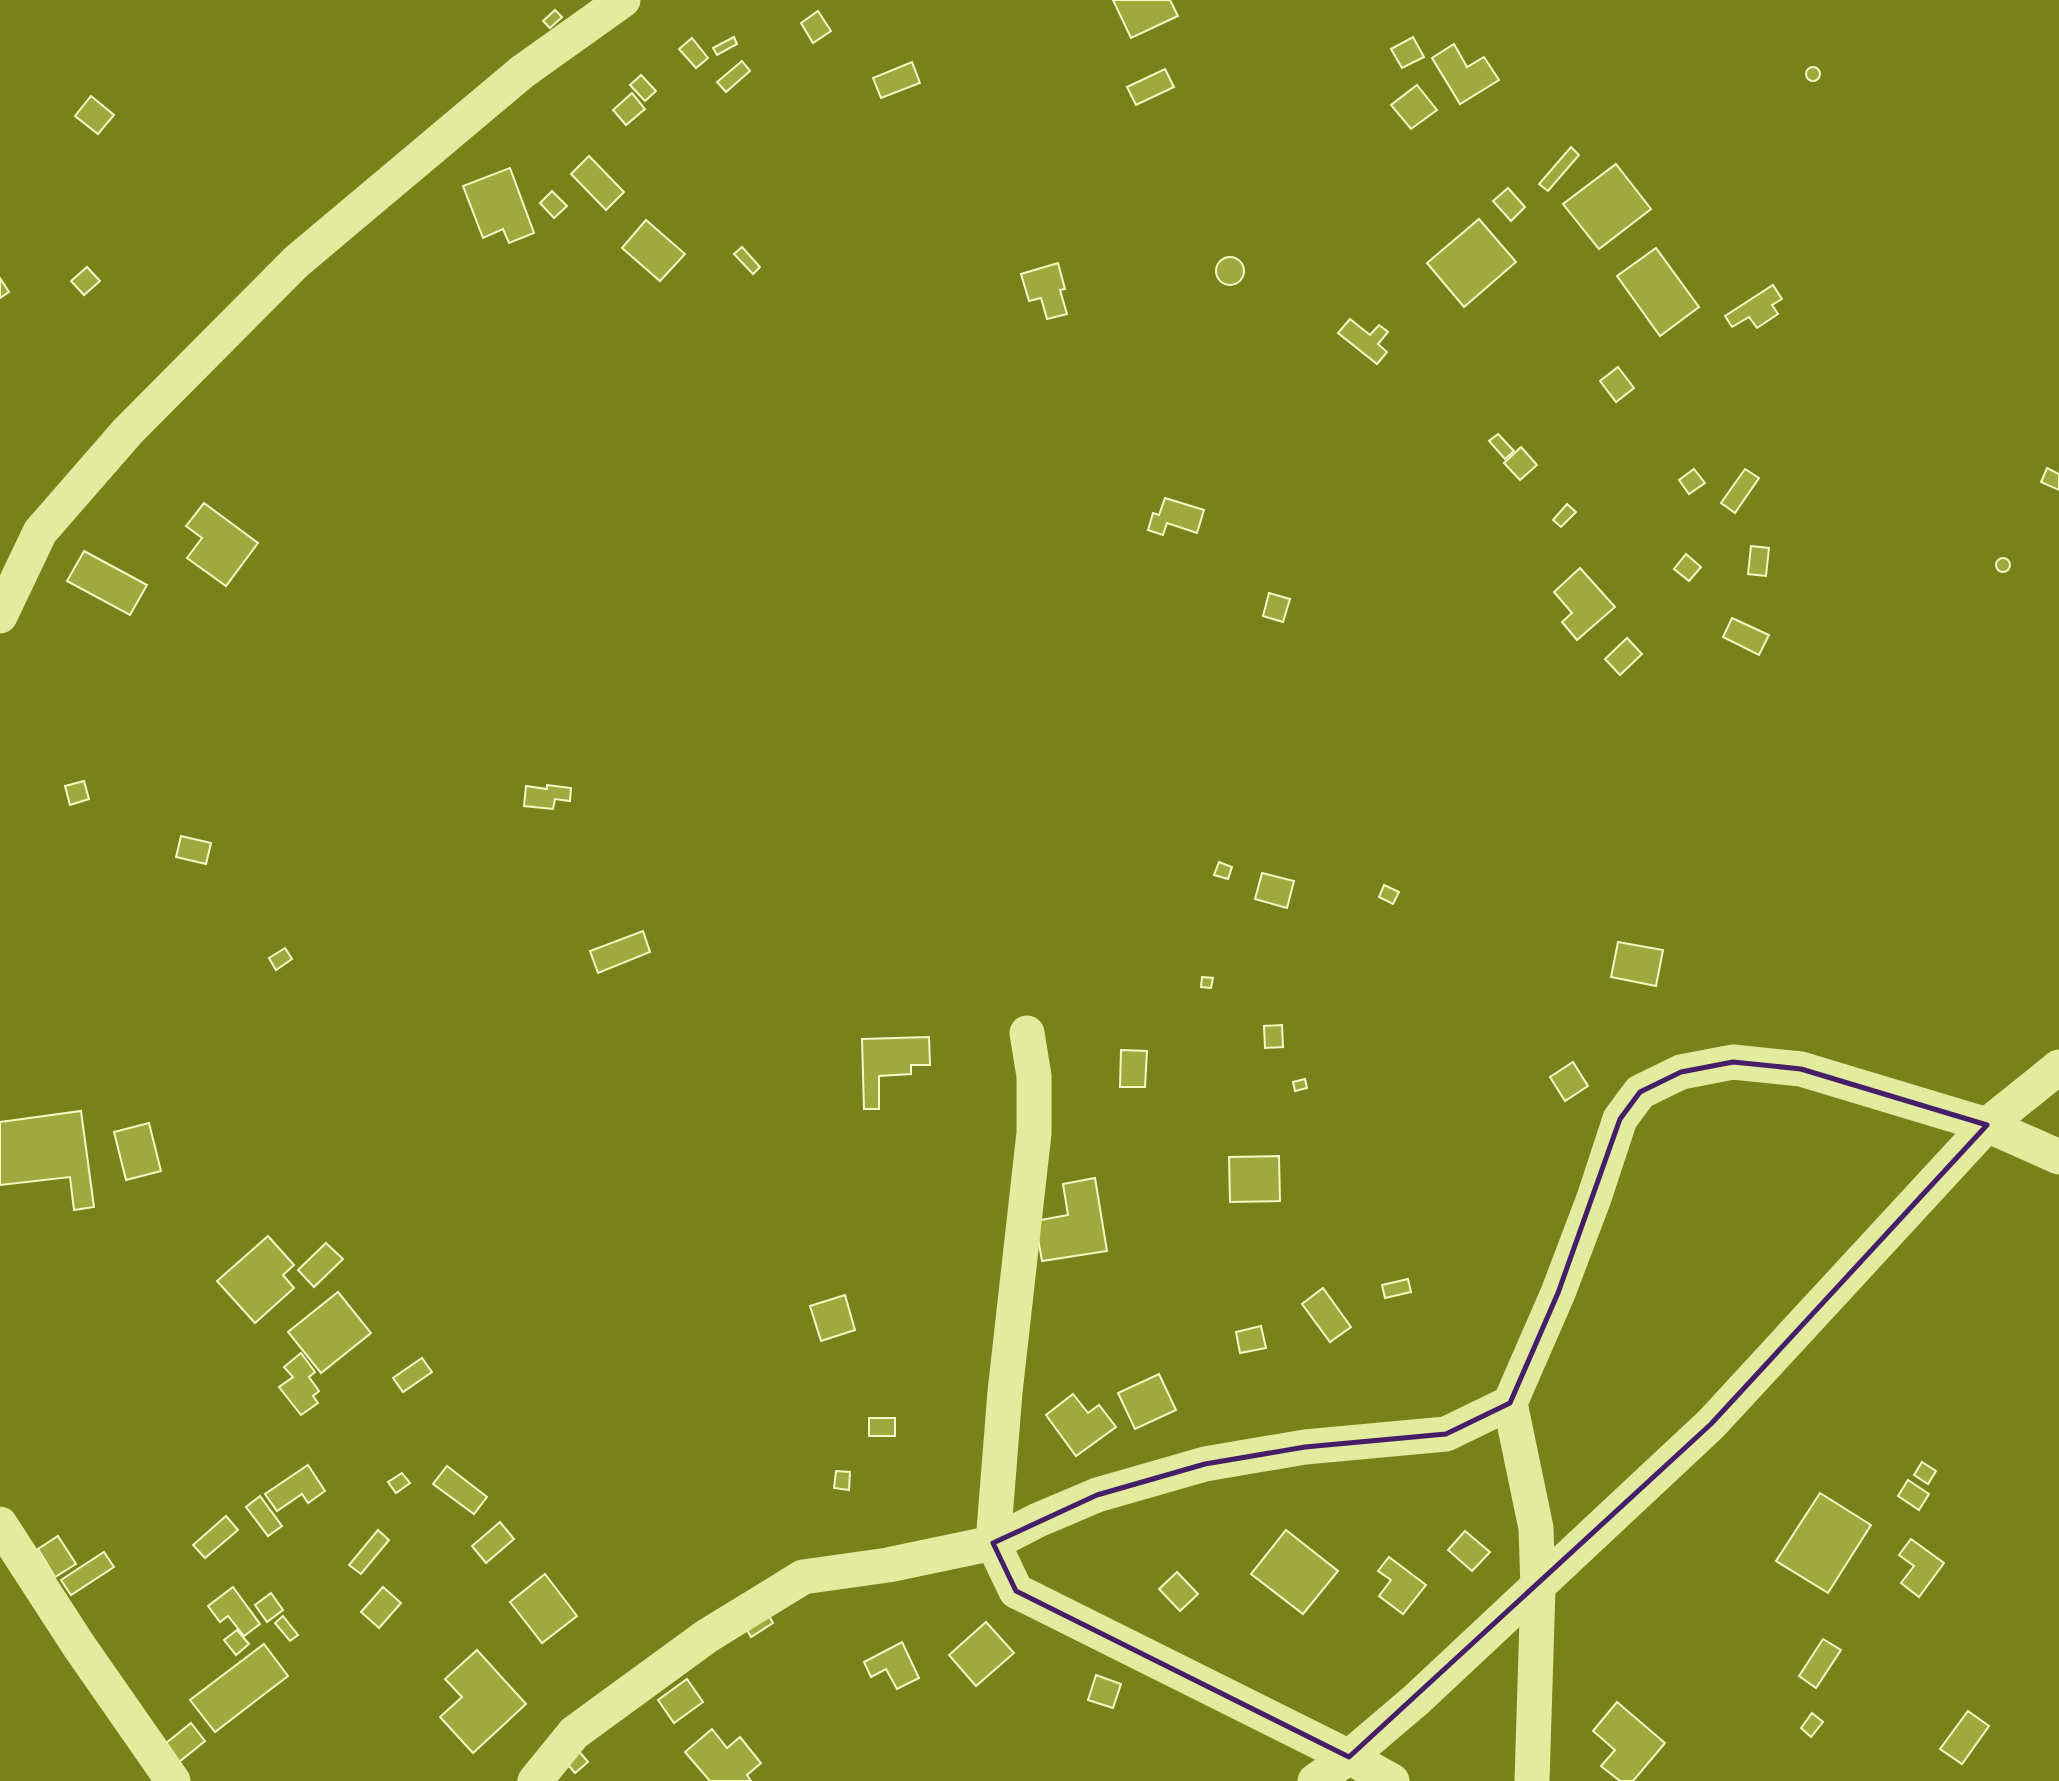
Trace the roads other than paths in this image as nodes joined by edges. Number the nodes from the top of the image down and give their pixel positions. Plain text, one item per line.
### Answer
1 (623, 0) edge
2 (0, 616) edge
3 (1027, 1033) dead end
4 (2059, 1067) edge
5 (1987, 1125) junction
6 (2059, 1157) edge
7 (1510, 1403) junction
8 (0, 1524) edge
9 (993, 1543) junction
10 (1538, 1588) junction
11 (1349, 1757) junction
12 (173, 1781) edge
13 (535, 1781) edge
14 (1315, 1781) edge
15 (1392, 1781) edge
16 (1532, 1781) edge

1 - 2 street
3 - 9 street
4 - 5 street
5 - 6 street
5 - 7 street
5 - 10 street
7 - 9 street
7 - 10 street
8 - 12 street
9 - 11 street
9 - 13 street
10 - 11 street
10 - 16 street
11 - 14 street
11 - 15 street

